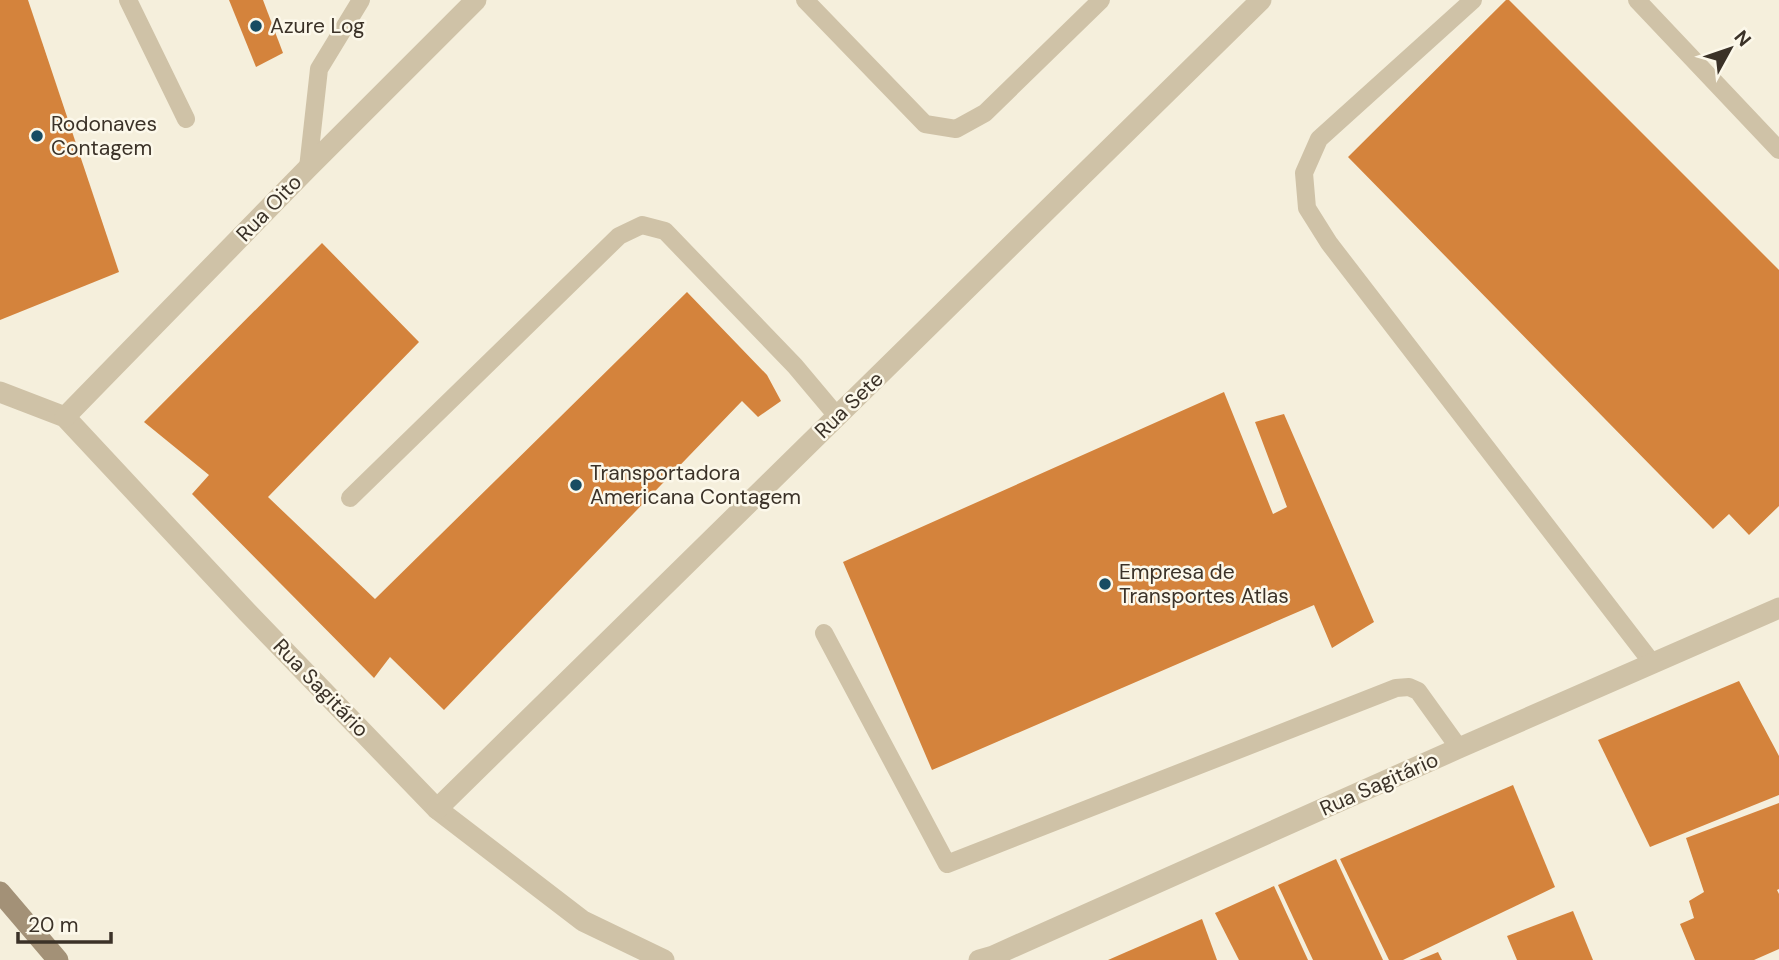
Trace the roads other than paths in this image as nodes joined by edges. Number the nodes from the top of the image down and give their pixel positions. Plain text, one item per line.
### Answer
1 (128, 0) edge
2 (361, 0) edge
3 (476, 0) edge
4 (805, 0) edge
5 (1101, 0) edge
6 (1261, 0) edge
7 (1473, 0) edge
8 (1637, 0) edge
9 (186, 119) dead end
10 (1779, 150) edge
11 (308, 169) junction
12 (0, 392) edge
13 (837, 416) junction
14 (65, 418) junction
15 (349, 498) dead end
16 (1779, 608) edge
17 (824, 633) dead end
18 (1653, 664) junction
19 (1459, 748) junction
20 (437, 809) junction
21 (0, 892) edge
22 (58, 960) edge
23 (664, 960) edge
24 (979, 960) edge

1 - 9 lane
2 - 11 lane
3 - 11 street, Rua Oito
4 - 5 lane
6 - 13 street, Rua Sete
7 - 18 lane
8 - 10 lane
11 - 14 street, Rua Oito
12 - 14 street, Rua Sagitário
13 - 15 lane
13 - 20 street, Rua Sete
14 - 20 street, Rua Sagitário
16 - 18 street, Rua Sagitário
17 - 19 lane
18 - 19 street, Rua Sagitário
19 - 24 street, Rua Sagitário
20 - 23 street, Rua Sagitário
21 - 22 street

